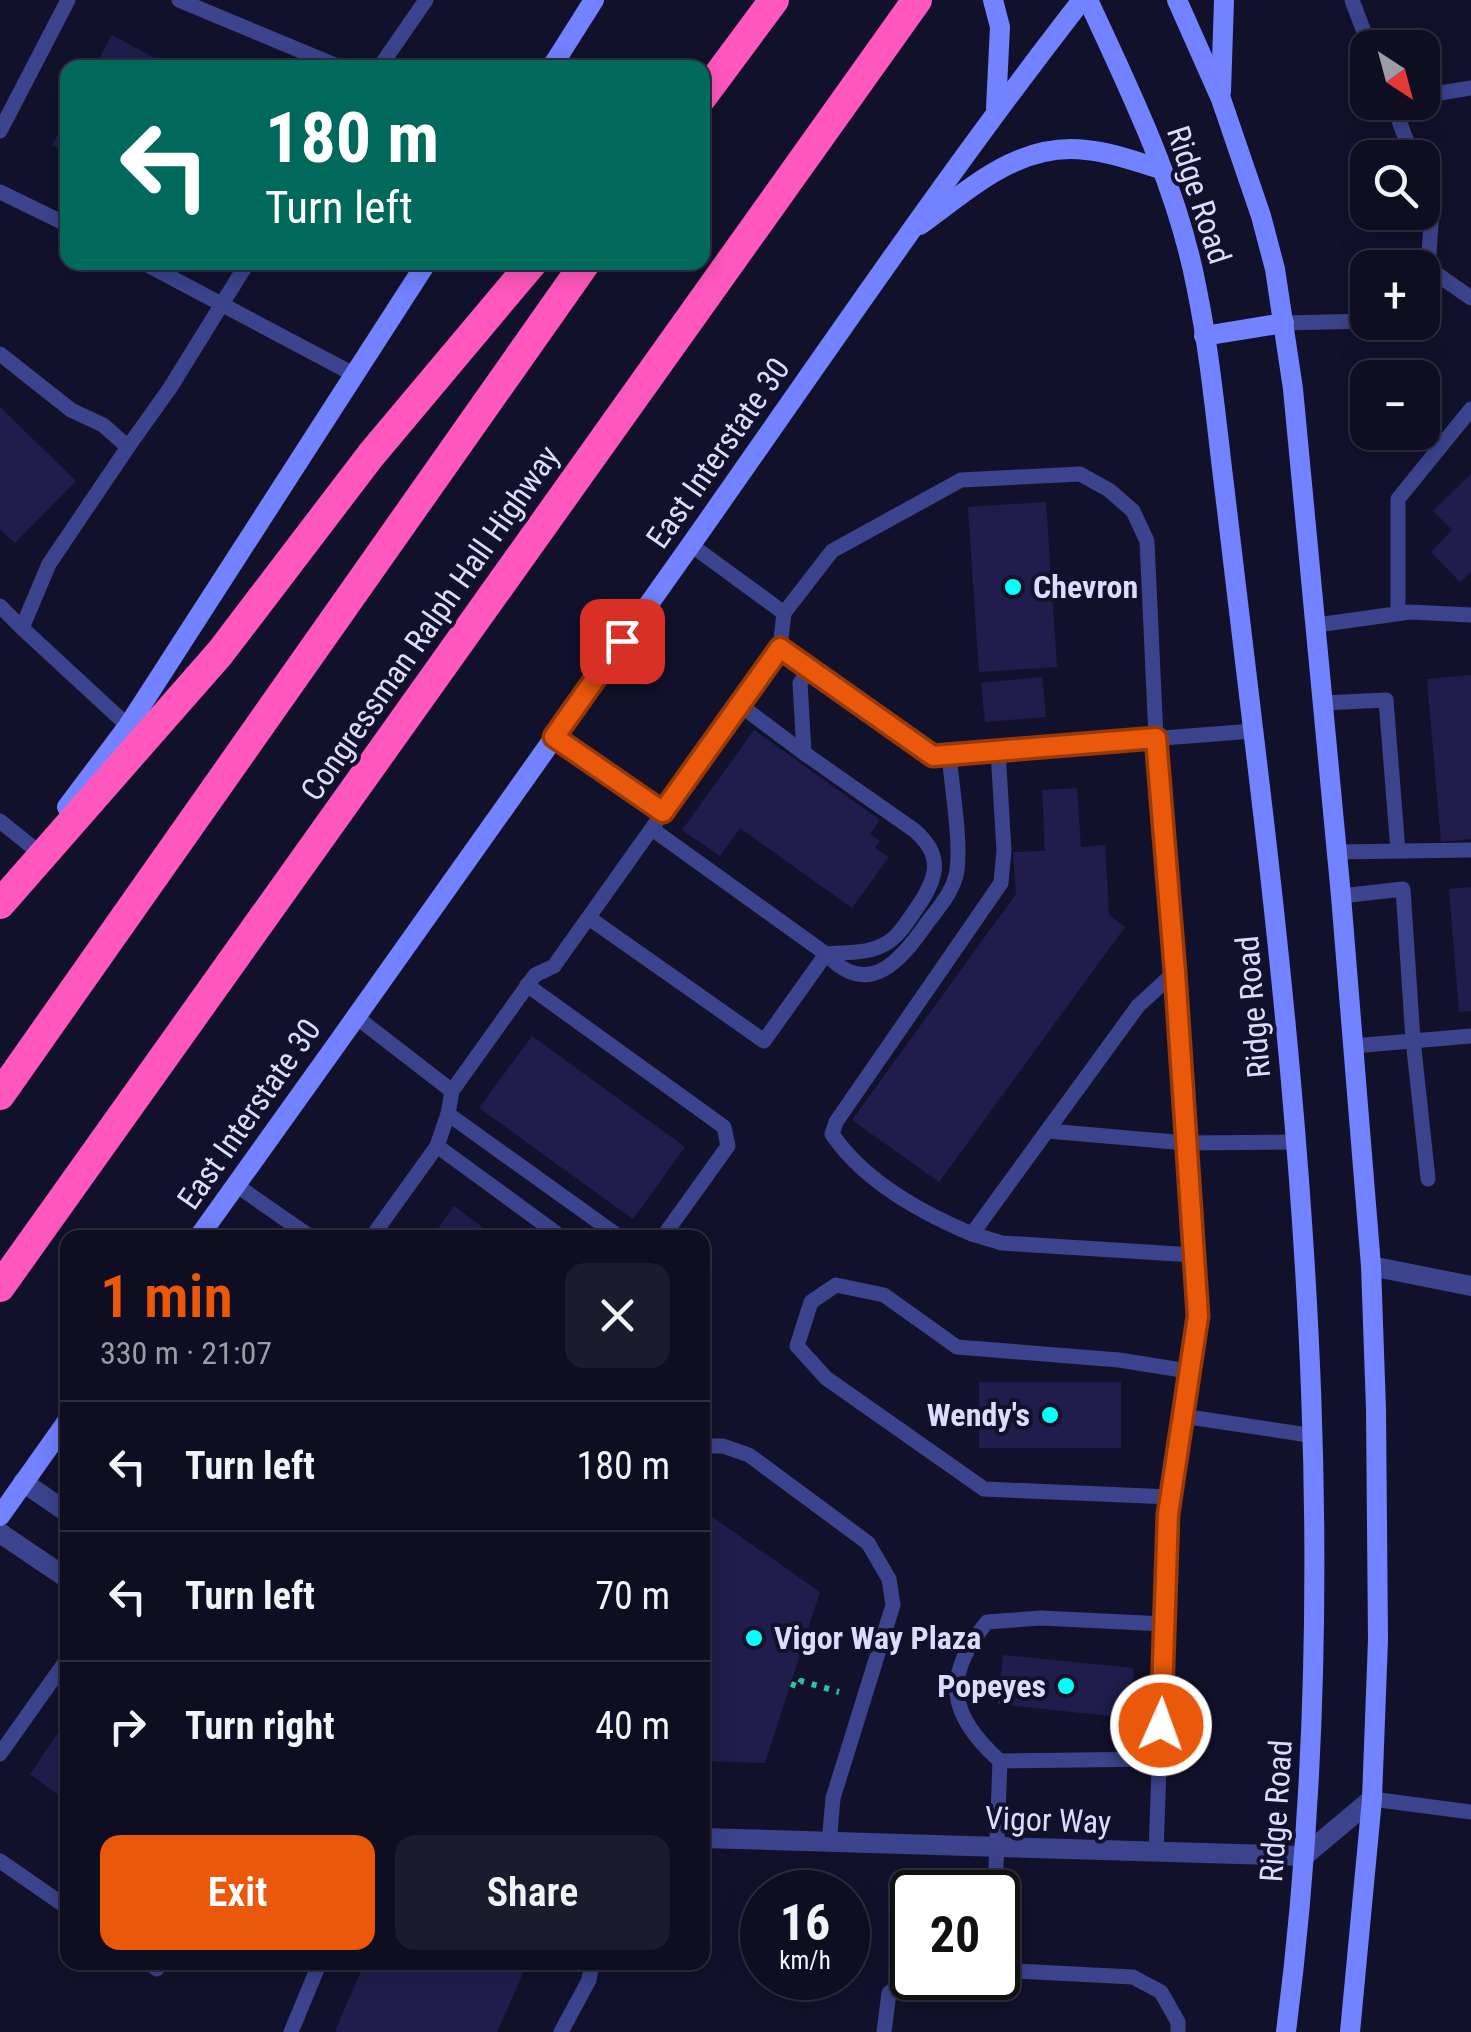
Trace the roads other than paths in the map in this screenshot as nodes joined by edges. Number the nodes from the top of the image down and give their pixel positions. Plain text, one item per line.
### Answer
1 (68, 0) edge
2 (179, 0) edge
3 (426, 0) edge
4 (594, 0) edge
5 (918, 0) edge
6 (993, 0) edge
7 (1085, 0) edge
8 (1177, 0) edge
9 (1224, 0) edge
10 (1352, 0) edge
11 (765, 11) edge
12 (1363, 30) edge
13 (323, 60) edge
14 (385, 60) edge
15 (556, 60) edge
16 (710, 67) edge
17 (710, 86) edge
18 (1471, 88) edge
19 (1440, 93) edge
20 (1221, 99) junction
21 (996, 110) junction
22 (0, 131) edge
23 (1162, 169) junction
24 (0, 192) edge
25 (60, 221) edge
26 (907, 235) junction
27 (158, 270) edge
28 (243, 270) edge
29 (422, 270) edge
30 (526, 270) edge
31 (580, 270) edge
32 (1440, 280) edge
33 (1471, 298) edge
34 (221, 302) junction
35 (1350, 322) edge
36 (1284, 323) junction
37 (1204, 336) junction
38 (0, 354) edge
39 (354, 375) junction
40 (1471, 409) edge
41 (128, 447) junction
42 (691, 545) junction
43 (0, 606) edge
44 (784, 613) junction
45 (1398, 614) junction
46 (1471, 616) edge
47 (1316, 625) junction
48 (22, 628) junction
49 (780, 648) junction
50 (810, 669) junction
51 (740, 704) junction
52 (1324, 704) junction
53 (128, 726) junction
54 (1253, 731) junction
55 (554, 737) junction
56 (1156, 738) junction
57 (998, 751) junction
58 (804, 753) junction
59 (950, 756) junction
60 (663, 812) junction
61 (0, 821) edge
62 (652, 829) junction
63 (36, 850) junction
64 (1471, 850) edge
65 (1398, 851) junction
66 (1336, 852) junction
67 (1341, 896) junction
68 (0, 901) edge
69 (589, 918) junction
70 (826, 954) junction
71 (1175, 972) junction
72 (527, 986) junction
73 (355, 1016) junction
74 (1471, 1036) edge
75 (1413, 1040) junction
76 (1354, 1046) junction
77 (452, 1091) junction
78 (0, 1094) edge
79 (448, 1114) junction
80 (1048, 1131) junction
81 (1296, 1142) junction
82 (1186, 1143) junction
83 (437, 1146) junction
84 (1428, 1179) dead end
85 (236, 1184) junction
86 (204, 1230) edge
87 (301, 1230) edge
88 (377, 1230) edge
89 (552, 1230) edge
90 (610, 1230) edge
91 (668, 1230) edge
92 (972, 1234) junction
93 (1194, 1255) junction
94 (1371, 1266) junction
95 (1471, 1286) edge
96 (0, 1287) edge
97 (1188, 1370) junction
98 (1182, 1416) junction
99 (60, 1431) edge
100 (1315, 1436) junction
101 (710, 1446) edge
102 (24, 1482) junction
103 (1171, 1497) junction
104 (60, 1507) edge
105 (0, 1516) edge
106 (0, 1533) edge
107 (60, 1574) edge
108 (1164, 1624) junction
109 (60, 1669) edge
110 (0, 1754) edge
111 (1160, 1759) junction
112 (1000, 1761) junction
113 (1372, 1799) junction
114 (1471, 1812) edge
115 (710, 1838) edge
116 (828, 1844) junction
117 (998, 1848) junction
118 (1156, 1853) junction
119 (1304, 1856) junction
120 (0, 1861) edge
121 (996, 1870) edge
122 (60, 1902) edge
123 (317, 1970) edge
124 (591, 1970) edge
125 (1020, 1971) edge
126 (890, 1992) edge
127 (292, 2032) edge
128 (561, 2032) edge
129 (884, 2032) edge
130 (1178, 2032) edge
131 (1286, 2032) edge
132 (1350, 2032) edge

1 - 22 lane
2 - 13 lane
3 - 14 lane
4 - 15 main road
5 - 96 highway, Congressman Ralph Hall Highway
6 - 21 main road
7 - 21 main road, East Interstate 30
7 - 23 main road, Ridge Road
8 - 20 main road, Ridge Road
9 - 20 main road
10 - 12 lane
11 - 16 highway
11 - 17 highway
18 - 19 lane
20 - 36 main road, Ridge Road
21 - 26 main road, East Interstate 30
23 - 26 main road
23 - 37 main road, Ridge Road
24 - 25 lane
26 - 42 main road, East Interstate 30
27 - 34 lane
28 - 34 lane
29 - 39 main road
30 - 68 highway
31 - 78 highway
32 - 33 lane
34 - 39 lane
34 - 41 lane
35 - 36 lane
36 - 37 main road
36 - 47 main road, Ridge Road
37 - 54 main road, Ridge Road
38 - 41 lane
39 - 53 main road
40 - 45 lane
41 - 48 lane
42 - 44 lane
42 - 55 main road, East Interstate 30
43 - 48 lane
44 - 49 lane
44 - 56 lane
45 - 46 lane
45 - 47 lane
47 - 52 main road, Ridge Road
48 - 53 lane
49 - 50 lane
49 - 51 lane
50 - 58 lane
50 - 59 lane
51 - 58 lane
51 - 60 lane
52 - 65 lane
52 - 66 main road, Ridge Road
53 - 63 main road
54 - 56 lane
54 - 81 main road, Ridge Road
55 - 60 lane
55 - 73 main road, East Interstate 30
56 - 57 lane
56 - 71 lane
57 - 59 lane
57 - 92 lane
58 - 70 lane
59 - 70 lane
60 - 62 lane
61 - 63 lane
62 - 69 lane
62 - 70 lane
63 - 68 main road
64 - 65 lane
65 - 66 lane
66 - 67 main road, Ridge Road
67 - 75 lane
67 - 76 main road, Ridge Road
69 - 70 lane
69 - 72 lane
71 - 80 lane
71 - 82 lane
72 - 77 lane
72 - 91 lane
73 - 77 lane
73 - 85 main road, East Interstate 30
74 - 75 lane
75 - 76 lane
75 - 84 lane
76 - 94 main road, Ridge Road
77 - 79 lane
79 - 83 lane
79 - 90 lane
80 - 82 lane
80 - 92 lane
81 - 82 lane
81 - 100 main road, Ridge Road
82 - 93 lane
83 - 88 lane
83 - 89 lane
85 - 86 main road, East Interstate 30
85 - 87 lane
92 - 93 lane
93 - 97 lane
94 - 95 street
94 - 113 main road, Ridge Road
97 - 98 lane
97 - 103 lane
98 - 100 lane
98 - 103 lane
99 - 102 main road
100 - 119 main road, Ridge Road
101 - 116 lane
102 - 104 street
102 - 105 main road
103 - 108 lane
106 - 107 street
108 - 111 lane
108 - 112 lane
109 - 110 lane
111 - 112 lane
111 - 118 lane
112 - 117 lane
113 - 114 lane
113 - 119 street
113 - 132 main road, Ridge Road
115 - 116 street, Vigor Way
116 - 117 street, Vigor Way
117 - 118 street, Vigor Way
117 - 121 lane
118 - 119 street, Vigor Way
119 - 131 main road, Ridge Road
120 - 122 lane
123 - 127 lane
124 - 128 lane
125 - 130 lane
126 - 129 lane

